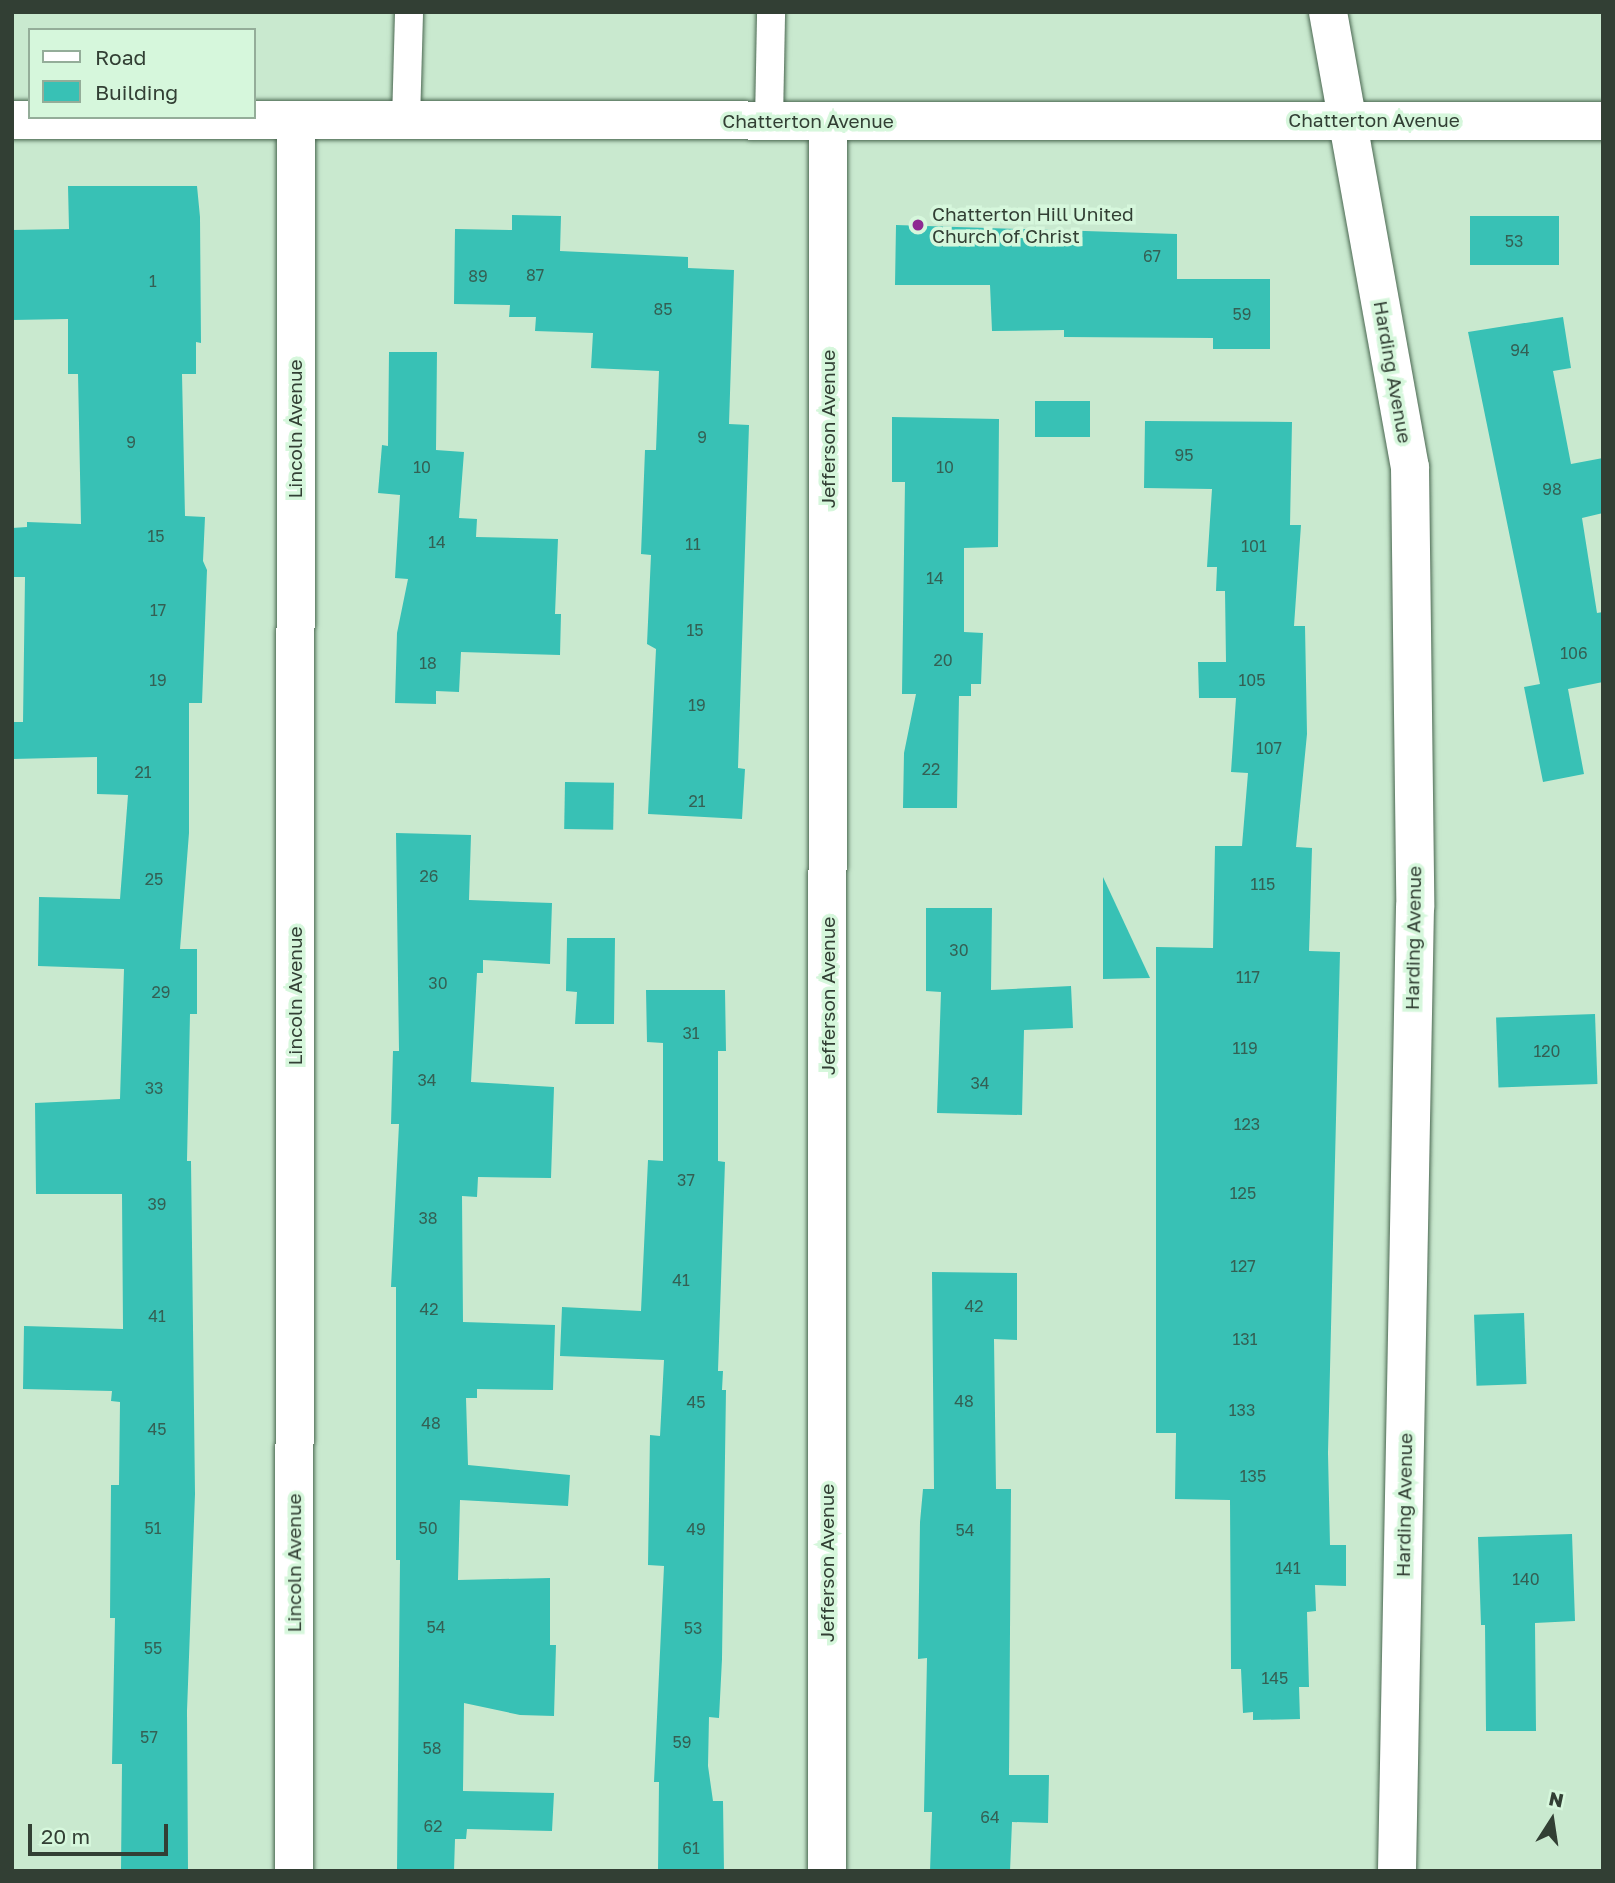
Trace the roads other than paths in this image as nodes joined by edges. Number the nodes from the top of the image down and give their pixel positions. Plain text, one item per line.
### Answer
1 (409, 12) edge
2 (771, 12) edge
3 (1328, 12) edge
4 (12, 120) edge
5 (1349, 120) junction
6 (296, 121) junction
7 (407, 121) junction
8 (769, 121) junction
9 (828, 121) junction
10 (1603, 121) edge
11 (294, 1871) edge
12 (827, 1871) edge
13 (1397, 1871) edge

1 - 7 lane
2 - 8 lane
3 - 5 street, Harding Avenue
4 - 6 street, Chatterton Avenue
5 - 9 street, Chatterton Avenue
5 - 10 street, Chatterton Avenue
5 - 13 street, Harding Avenue
6 - 7 street, Chatterton Avenue
6 - 11 street, Lincoln Avenue
7 - 8 street, Chatterton Avenue
8 - 9 street, Chatterton Avenue
9 - 12 street, Jefferson Avenue

